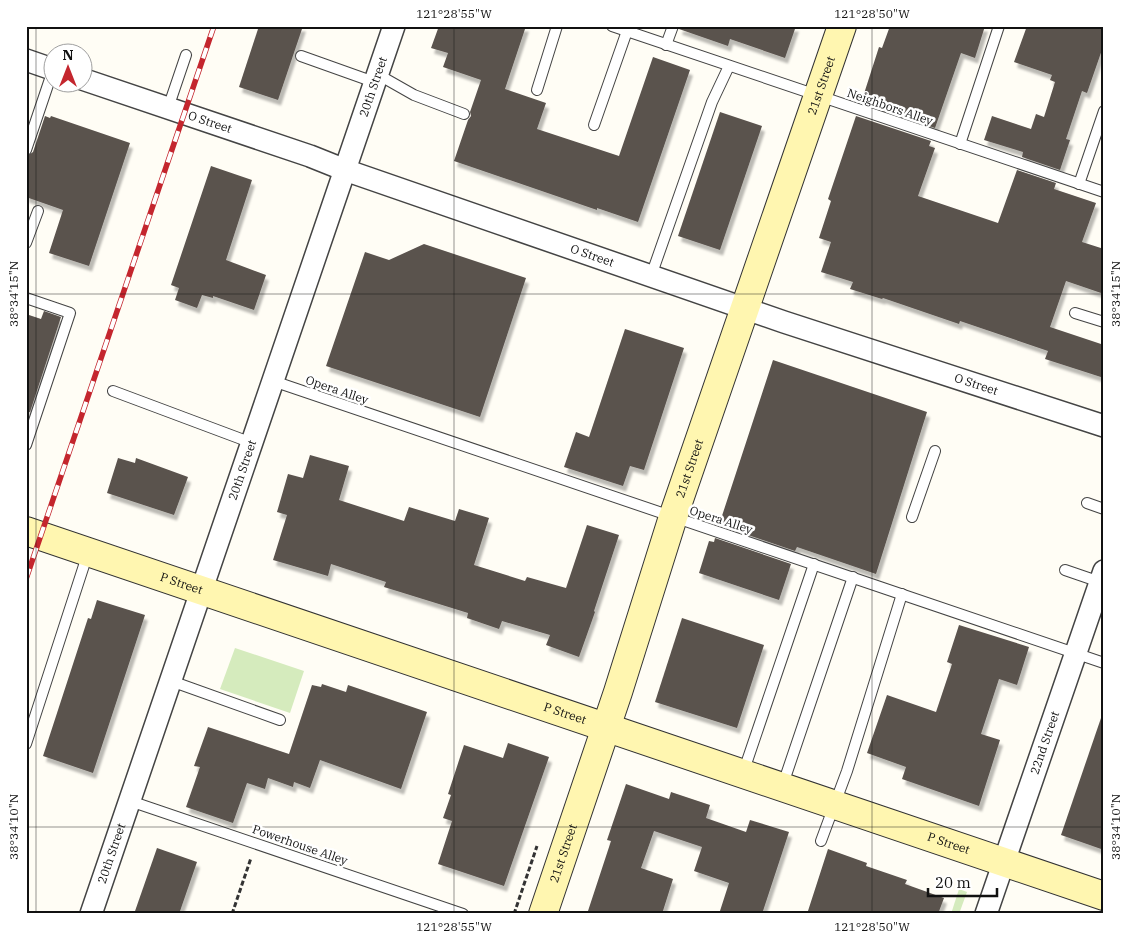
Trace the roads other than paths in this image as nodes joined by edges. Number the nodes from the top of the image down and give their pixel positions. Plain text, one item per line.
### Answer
1 (394, 26) edge
2 (557, 26) edge
3 (612, 26) edge
4 (673, 26) edge
5 (842, 26) edge
6 (999, 26) edge
7 (627, 31) junction
8 (666, 44) junction
9 (186, 55) dead end
10 (301, 56) dead end
11 (26, 60) edge
12 (42, 66) edge
13 (729, 66) junction
14 (376, 78) junction
15 (92, 82) edge
16 (537, 90) dead end
17 (46, 92) edge
18 (817, 96) junction
19 (168, 108) junction
20 (1104, 111) edge
21 (464, 114) dead end
22 (594, 125) dead end
23 (960, 144) junction
24 (26, 150) edge
25 (345, 170) junction
26 (1079, 184) junction
27 (1104, 192) edge
28 (38, 210) dead end
29 (26, 243) edge
30 (651, 276) junction
31 (26, 298) edge
32 (744, 308) junction
33 (1074, 313) dead end
34 (1104, 322) edge
35 (273, 381) junction
36 (113, 392) dead end
37 (1104, 426) edge
38 (252, 443) junction
39 (26, 446) edge
40 (935, 451) dead end
41 (1088, 503) dead end
42 (1104, 509) edge
43 (673, 517) junction
44 (912, 517) dead end
45 (26, 530) edge
46 (88, 552) junction
47 (814, 564) junction
48 (1065, 570) dead end
49 (1102, 576) edge
50 (853, 577) junction
51 (202, 590) junction
52 (902, 594) junction
53 (1075, 653) junction
54 (1104, 663) edge
55 (171, 680) junction
56 (280, 720) dead end
57 (606, 727) junction
58 (26, 744) edge
59 (743, 774) junction
60 (782, 787) junction
61 (130, 800) junction
62 (834, 805) junction
63 (820, 841) dead end
64 (1004, 862) junction
65 (1104, 896) edge
66 (91, 914) edge
67 (463, 914) edge
68 (542, 914) edge
69 (986, 914) edge

1 - 14 street, 20th Street
2 - 16 lane
3 - 7 lane, Neighbors Alley
4 - 8 lane
5 - 18 main road, 21st Street
6 - 23 lane
7 - 8 lane, Neighbors Alley
7 - 22 lane
8 - 13 lane, Neighbors Alley
9 - 19 lane
10 - 14 lane
11 - 12 street
13 - 18 lane, Neighbors Alley
13 - 30 lane
14 - 21 lane
14 - 25 street, 20th Street
15 - 19 street, O Street
17 - 24 lane
18 - 23 lane, Neighbors Alley
18 - 32 main road, 21st Street
19 - 25 street, O Street
20 - 26 lane
23 - 26 lane, Neighbors Alley
25 - 30 street, O Street
25 - 35 street, 20th Street
26 - 27 lane, Neighbors Alley
28 - 29 lane
30 - 32 street, O Street
31 - 39 lane
32 - 37 street, O Street
32 - 43 main road, 21st Street
33 - 34 lane
35 - 38 street, 20th Street
35 - 43 lane, Opera Alley
36 - 38 lane
38 - 51 street, 20th Street
40 - 44 lane
41 - 42 lane
43 - 47 lane, Opera Alley
43 - 57 main road, 21st Street
45 - 46 main road, P Street
46 - 51 main road, P Street
46 - 58 lane
47 - 50 lane, Opera Alley
47 - 59 lane
48 - 49 lane
49 - 53 street, 22nd Street
50 - 52 lane, Opera Alley
50 - 60 lane
51 - 55 street, 20th Street
51 - 57 main road, P Street
52 - 53 lane, Opera Alley
52 - 62 lane
53 - 54 lane, Opera Alley
53 - 64 street, 22nd Street
55 - 56 lane
55 - 61 street, 20th Street
57 - 59 main road, P Street
57 - 68 main road, 21st Street
59 - 60 main road, P Street
60 - 62 main road, P Street
61 - 66 street, 20th Street
61 - 67 lane, Powerhouse Alley
62 - 63 lane
62 - 64 main road, P Street
64 - 65 main road, P Street
64 - 69 street, 22nd Street

